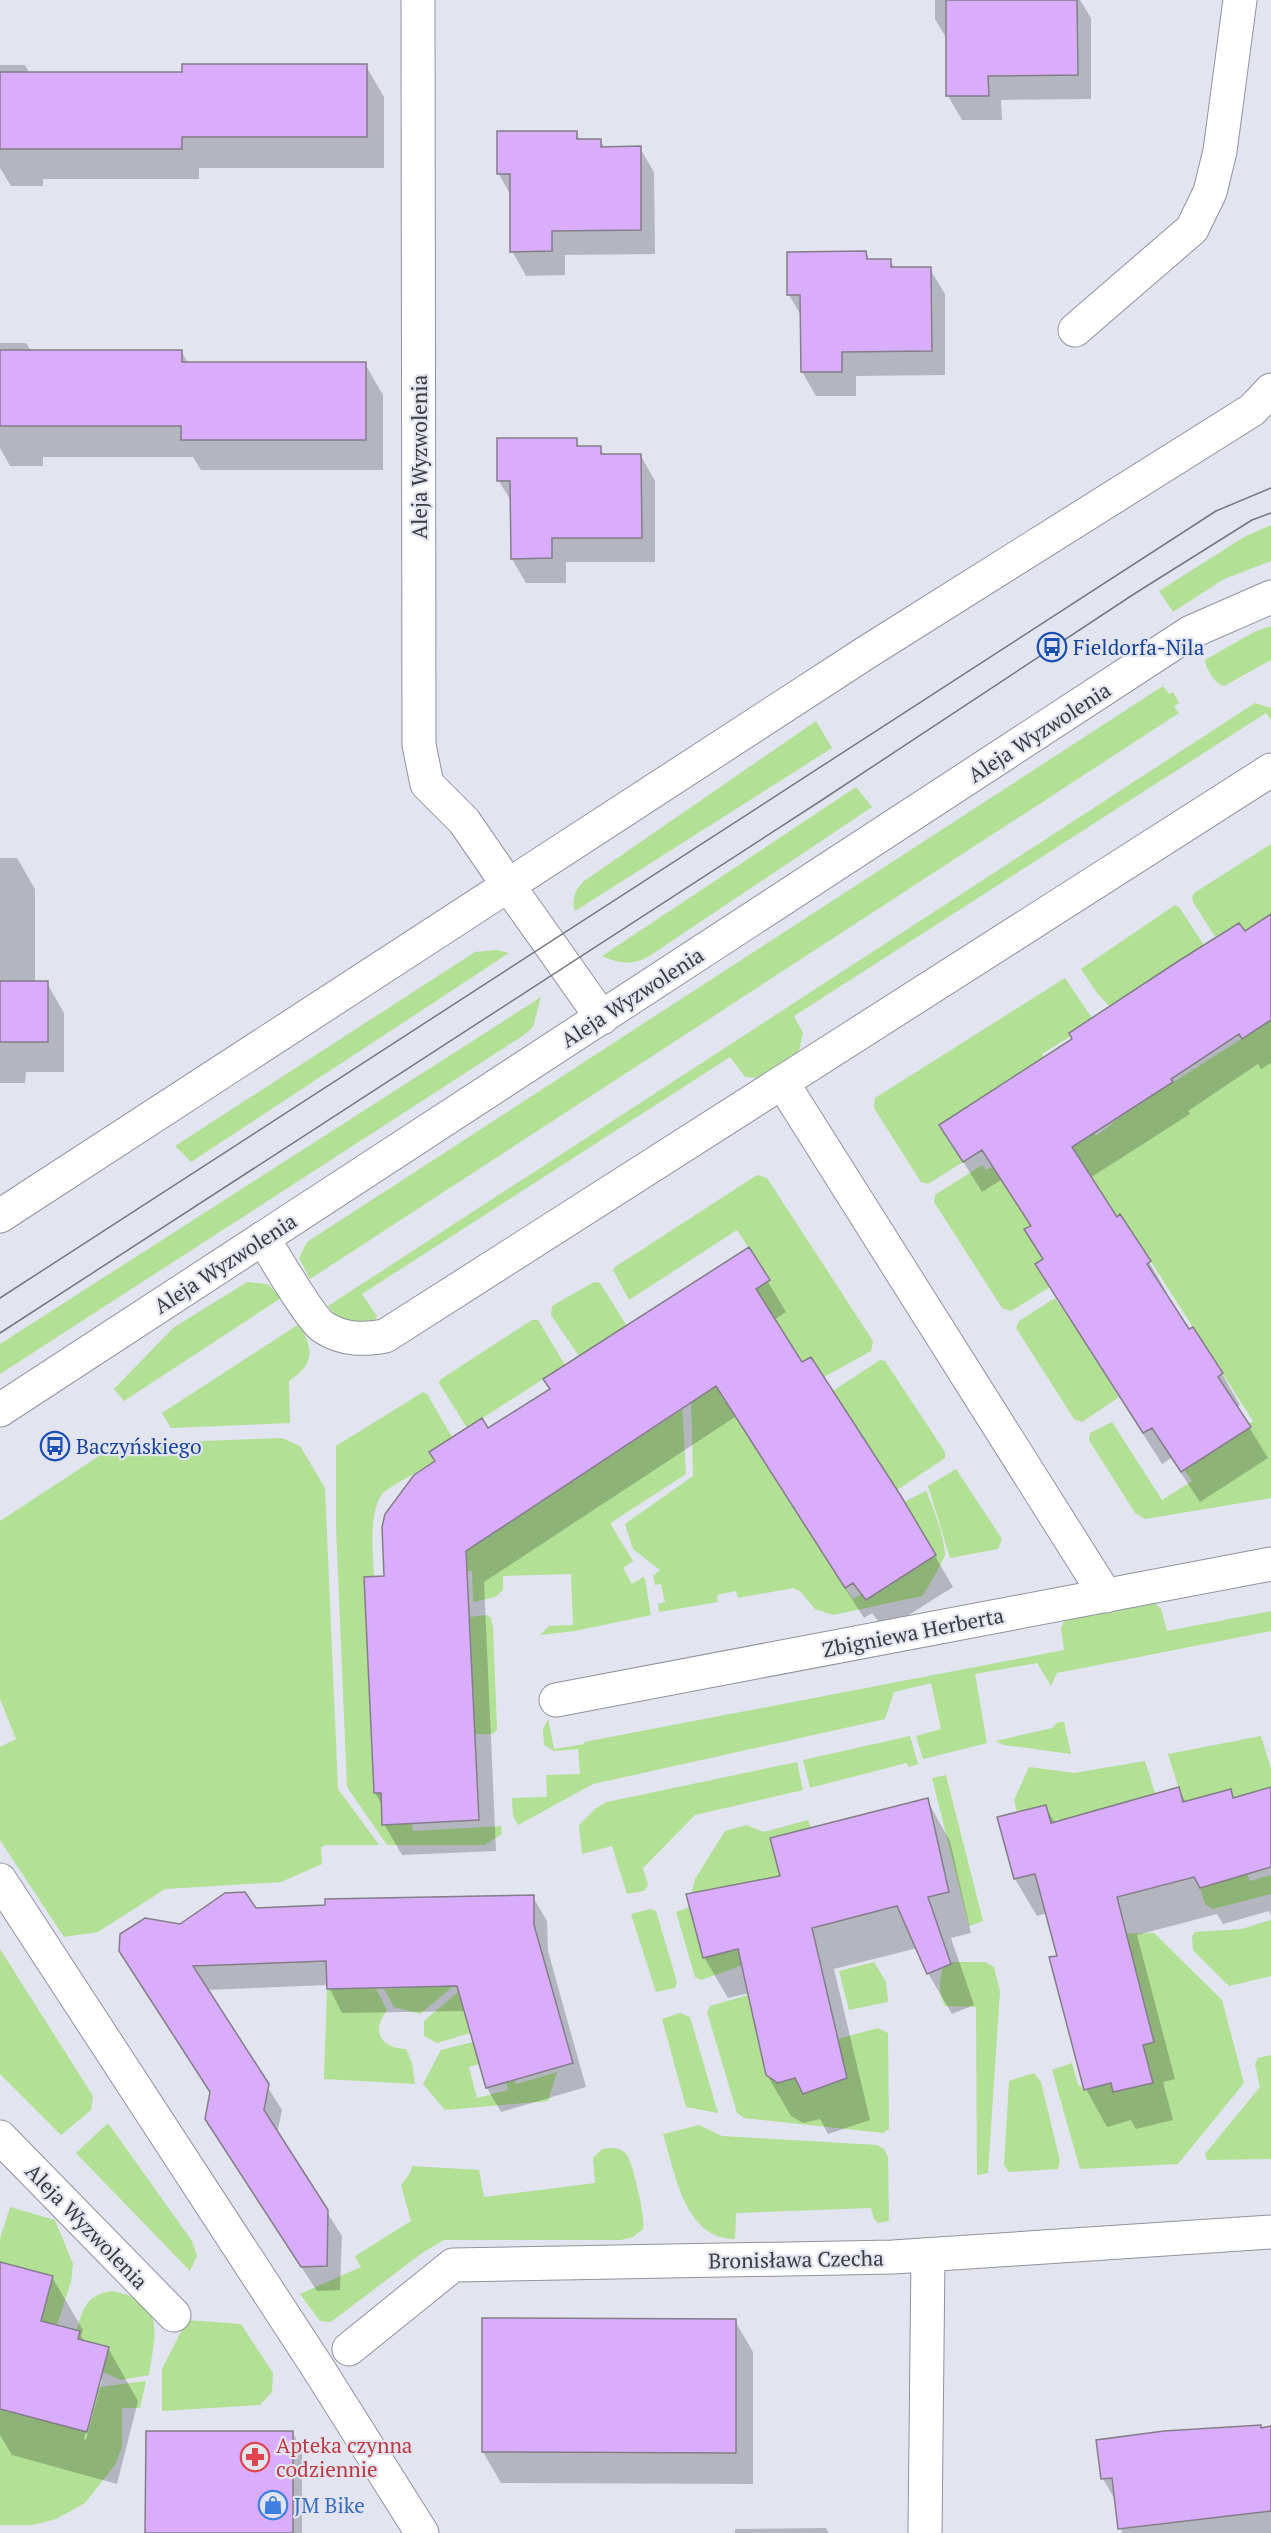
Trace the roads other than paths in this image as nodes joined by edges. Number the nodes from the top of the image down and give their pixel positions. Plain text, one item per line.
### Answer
1 (418, 0) edge
2 (1240, 0) edge
3 (1075, 330) dead end
4 (1271, 390) edge
5 (1271, 597) edge
6 (1271, 770) edge
7 (508, 885) junction
8 (602, 1018) junction
9 (782, 1082) junction
10 (0, 1216) edge
11 (263, 1238) junction
12 (0, 1410) edge
13 (1271, 1564) edge
14 (1106, 1596) junction
15 (556, 1700) dead end
16 (0, 1880) edge
17 (0, 2137) edge
18 (1271, 2232) edge
19 (928, 2255) junction
20 (174, 2315) dead end
21 (349, 2349) dead end
22 (422, 2533) edge
23 (925, 2533) edge

1 - 7 street, Aleja Wyzwolenia
2 - 3 street
4 - 7 street
5 - 8 street, Aleja Wyzwolenia
6 - 9 street
7 - 8 street, Aleja Wyzwolenia
7 - 10 street
8 - 11 street, Aleja Wyzwolenia
9 - 11 street
9 - 14 street
11 - 12 street, Aleja Wyzwolenia
13 - 14 street, Zbigniewa Herberta
14 - 15 street, Zbigniewa Herberta
16 - 22 street
17 - 20 street, Aleja Wyzwolenia
18 - 19 street, Bronisława Czecha
19 - 21 street, Bronisława Czecha
19 - 23 street

